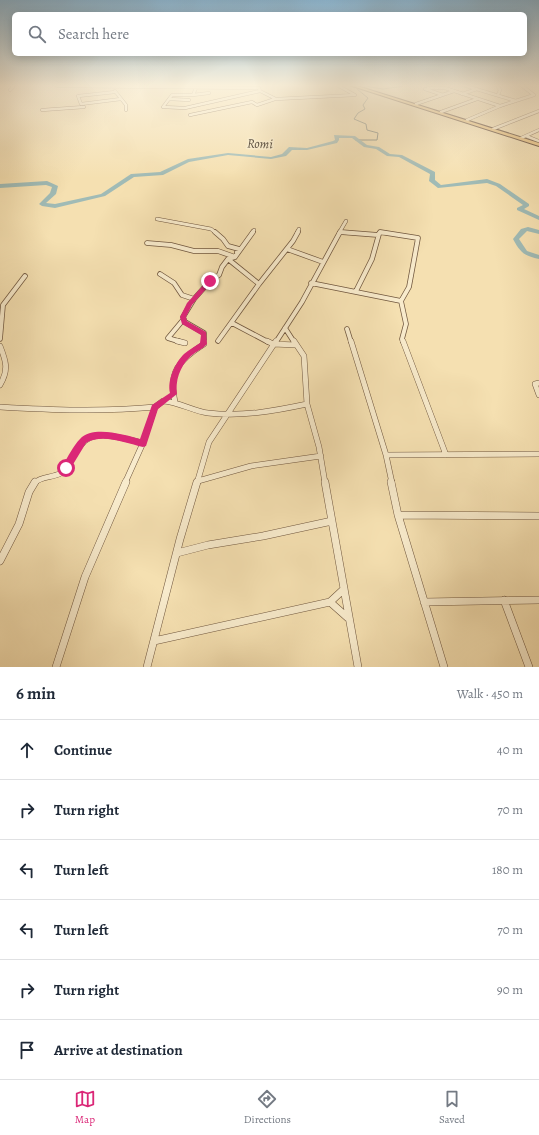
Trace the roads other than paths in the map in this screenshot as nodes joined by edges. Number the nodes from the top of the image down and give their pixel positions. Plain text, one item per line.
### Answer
1 (450, 116) edge
2 (454, 116) edge
3 (476, 116) edge
4 (526, 116) edge
5 (467, 120) junction
6 (492, 129) junction
7 (539, 130) edge
8 (513, 136) junction
9 (526, 136) junction
10 (521, 138) junction
11 (539, 140) edge
12 (539, 144) edge
13 (158, 220) dead end
14 (346, 221) dead end
15 (254, 230) dead end
16 (299, 230) dead end
17 (340, 232) junction
18 (380, 232) junction
19 (147, 243) dead end
20 (287, 249) junction
21 (235, 257) junction
22 (228, 259) junction
23 (323, 262) junction
24 (160, 274) dead end
25 (25, 276) dead end
26 (311, 283) junction
27 (259, 284) junction
28 (356, 291) junction
29 (194, 299) junction
30 (401, 301) junction
31 (183, 320) junction
32 (232, 323) junction
33 (285, 328) junction
34 (347, 329) dead end
35 (0, 339) edge
36 (218, 341) dead end
37 (185, 343) dead end
38 (274, 344) junction
39 (296, 345) junction
40 (0, 346) edge
41 (539, 383) edge
42 (0, 385) edge
43 (174, 394) junction
44 (539, 395) edge
45 (164, 401) junction
46 (175, 402) junction
47 (307, 404) junction
48 (0, 407) edge
49 (155, 407) junction
50 (228, 414) junction
51 (143, 443) junction
52 (446, 454) junction
53 (539, 454) edge
54 (386, 455) junction
55 (321, 456) junction
56 (198, 481) junction
57 (398, 516) junction
58 (539, 516) edge
59 (332, 521) junction
60 (177, 553) junction
61 (0, 561) edge
62 (344, 589) junction
63 (504, 600) junction
64 (539, 600) edge
65 (330, 602) junction
66 (424, 602) junction
67 (349, 618) junction
68 (154, 641) junction
69 (56, 667) edge
70 (148, 667) edge
71 (358, 667) edge
72 (444, 667) edge
73 (529, 667) edge

1 - 8 highway
2 - 5 highway
3 - 5 street
4 - 6 street
5 - 6 highway
6 - 8 highway
7 - 9 street
8 - 10 highway
8 - 12 highway
9 - 10 street
9 - 11 street
10 - 12 highway
13 - 21 street
14 - 17 street
15 - 21 street
16 - 20 street
17 - 18 street
17 - 23 street
18 - 28 street
18 - 30 street
19 - 21 street
20 - 23 street
20 - 27 street
21 - 22 street
22 - 27 street
22 - 29 street
23 - 26 street
24 - 29 street
25 - 35 street
26 - 28 street
26 - 33 street
27 - 32 street
28 - 30 street
29 - 31 street
30 - 52 street
31 - 37 street
31 - 43 street
32 - 36 street
32 - 38 street
33 - 38 street
33 - 39 street
34 - 54 street
38 - 39 street
38 - 50 street
39 - 47 street
40 - 42 street
41 - 44 street
43 - 45 street
43 - 46 street
45 - 46 street
45 - 49 street
46 - 50 street
47 - 50 street
47 - 55 street
48 - 49 street
49 - 51 street
50 - 56 street
51 - 61 street
51 - 69 street
52 - 53 street
52 - 54 street
54 - 57 street
55 - 56 street
55 - 59 street
56 - 60 street
57 - 58 street
57 - 66 street
59 - 60 street
59 - 62 street
60 - 68 street
62 - 65 street
62 - 67 street
63 - 64 street
63 - 66 street
63 - 73 street
65 - 67 street
65 - 68 street
66 - 72 street
67 - 71 street
68 - 70 street

